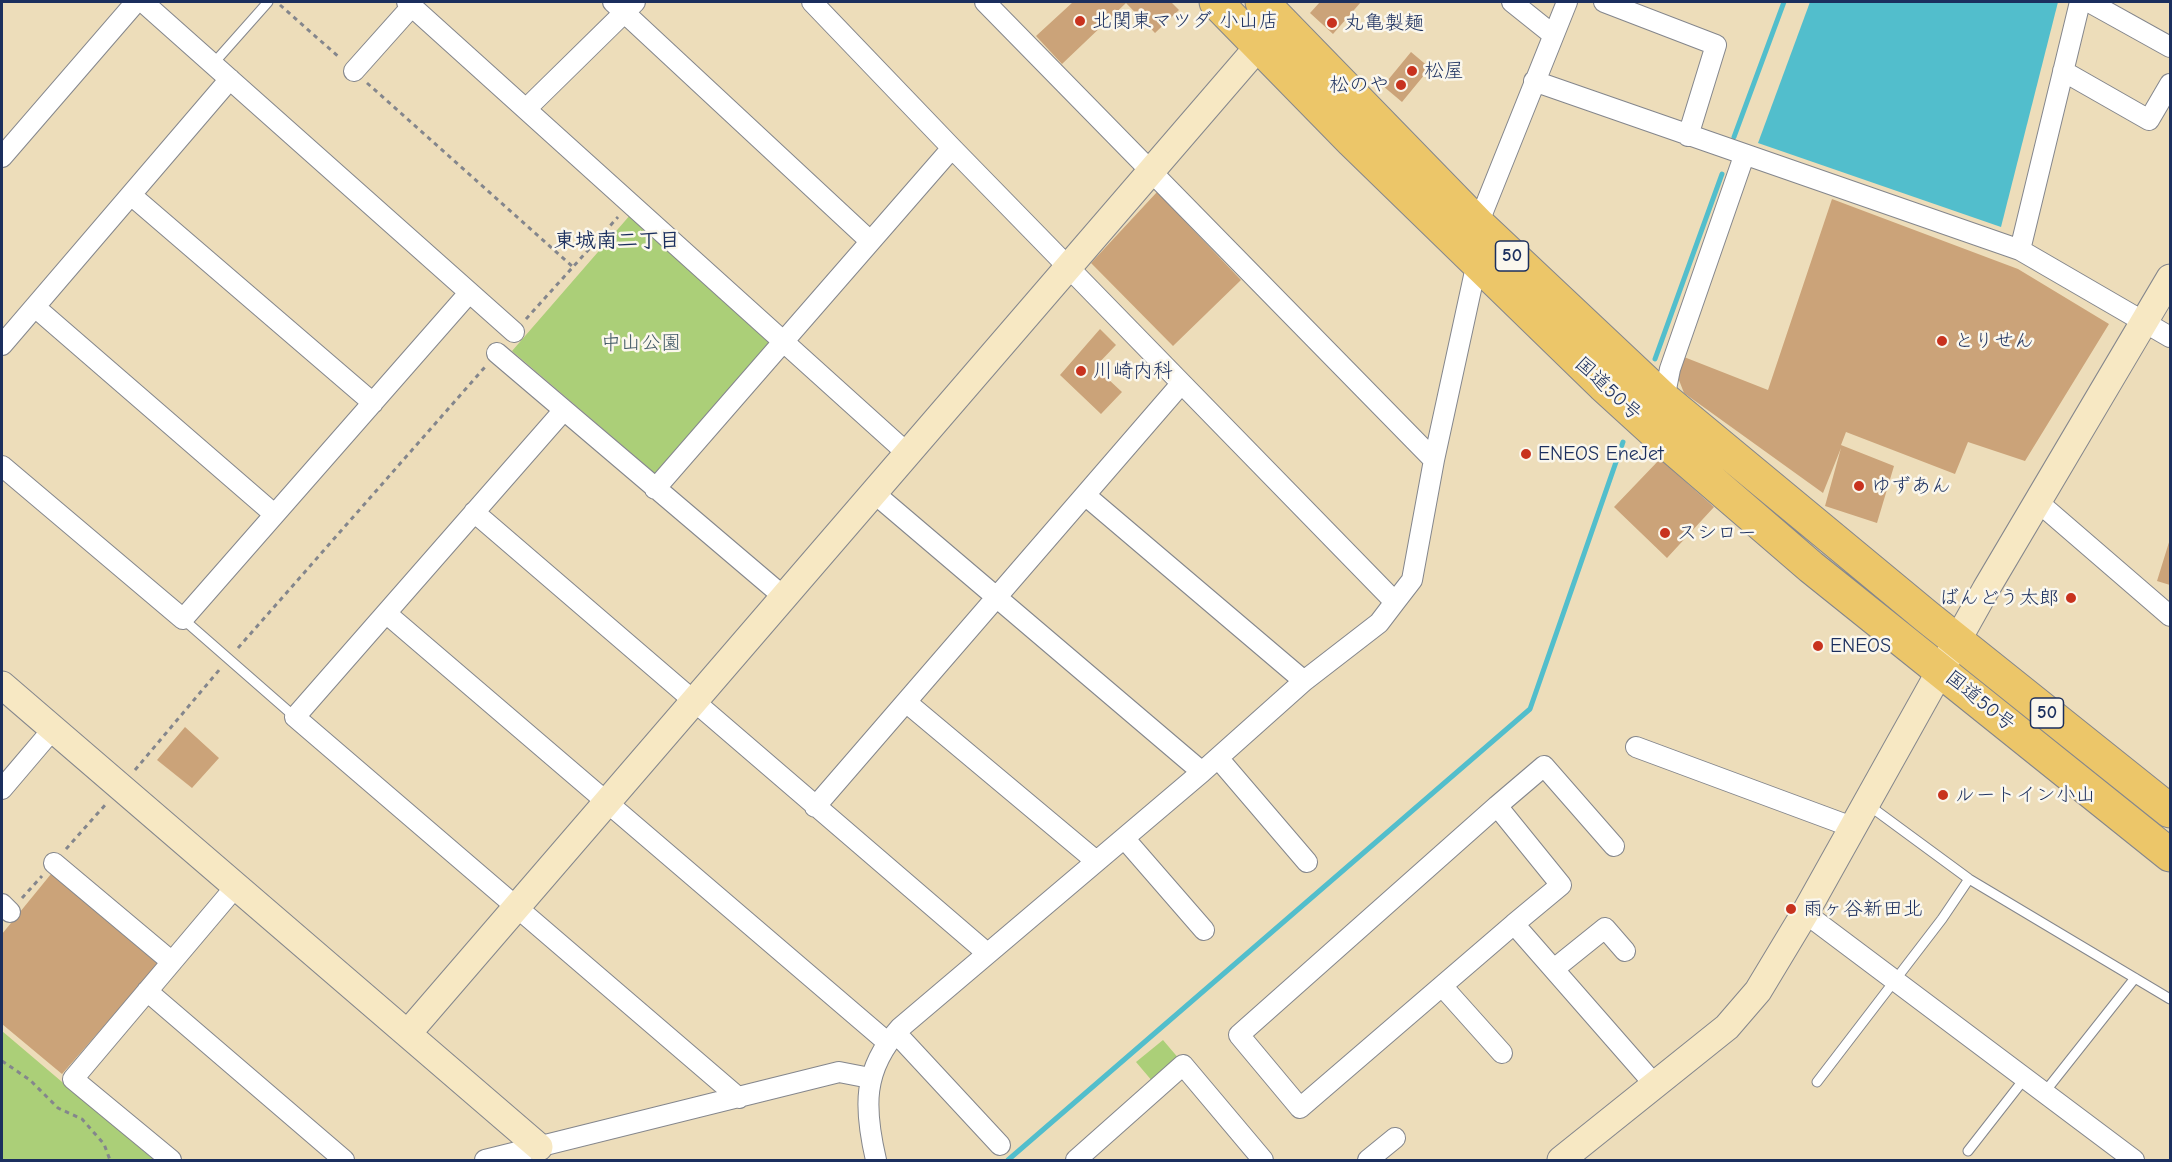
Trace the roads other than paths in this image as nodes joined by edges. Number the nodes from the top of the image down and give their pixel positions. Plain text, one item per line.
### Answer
1 (136, 2) edge
2 (142, 2) edge
3 (268, 2) edge
4 (812, 2) edge
5 (985, 2) edge
6 (1216, 2) edge
7 (1512, 2) edge
8 (1567, 2) edge
9 (1604, 2) edge
10 (2080, 2) edge
11 (2089, 2) edge
12 (410, 4) edge
13 (624, 5) edge
14 (1271, 11) edge
15 (1552, 34) junction
16 (1258, 46) junction
17 (2170, 47) edge
18 (213, 64) junction
19 (354, 71) road end
20 (2063, 71) junction
21 (230, 79) junction
22 (1534, 81) junction
23 (2170, 84) edge
24 (526, 109) junction
25 (1688, 136) junction
26 (952, 148) junction
27 (1744, 156) junction
28 (2, 157) edge
29 (1151, 173) junction
30 (131, 195) junction
31 (1478, 224) junction
32 (869, 240) junction
33 (2020, 250) junction
34 (1477, 262) junction
35 (1069, 266) junction
36 (2170, 278) edge
37 (469, 293) junction
38 (35, 307) junction
39 (2145, 322) junction
40 (514, 332) road end
41 (2170, 337) edge
42 (786, 340) junction
43 (2, 345) edge
44 (497, 353) road end
45 (1181, 384) junction
46 (1664, 399) junction
47 (374, 403) junction
48 (564, 410) junction
49 (908, 454) junction
50 (1434, 460) junction
51 (2, 466) edge
52 (655, 489) junction
53 (874, 493) junction
54 (1085, 495) junction
55 (2038, 502) junction
56 (474, 512) junction
57 (274, 513) junction
58 (784, 597) junction
59 (996, 597) junction
60 (1395, 602) junction
61 (387, 614) junction
62 (2170, 616) edge
63 (183, 620) junction
64 (1956, 641) junction
65 (1940, 669) junction
66 (1304, 681) junction
67 (2, 685) edge
68 (693, 702) junction
69 (906, 702) junction
70 (295, 717) junction
71 (53, 729) junction
72 (1636, 747) dead end
73 (1218, 758) junction
74 (1202, 772) junction
75 (2, 789) edge
76 (607, 802) junction
77 (1866, 803) junction
78 (1497, 806) junction
79 (815, 807) junction
80 (2170, 811) edge
81 (1852, 827) junction
82 (1124, 838) junction
83 (1614, 846) dead end
84 (2170, 855) edge
85 (1096, 861) junction
86 (1307, 862) dead end
87 (54, 863) dead end
88 (1969, 879) junction
89 (237, 885) junction
90 (516, 907) junction
91 (1805, 913) junction
92 (1514, 924) junction
93 (1204, 930) dead end
94 (1625, 951) dead end
95 (987, 953) junction
96 (172, 962) junction
97 (1554, 969) junction
98 (2135, 978) junction
99 (1894, 980) junction
100 (1442, 986) junction
101 (147, 992) junction
102 (2170, 999) edge
103 (408, 1033) junction
104 (892, 1038) junction
105 (1502, 1053) dead end
106 (870, 1078) junction
107 (2025, 1078) junction
108 (1817, 1082) dead end
109 (1655, 1085) junction
110 (2044, 1093) junction
111 (739, 1098) junction
112 (1395, 1138) dead end
113 (1000, 1145) dead end
114 (539, 1148) junction
115 (1968, 1151) dead end
116 (171, 1161) edge
117 (344, 1161) edge
118 (484, 1161) edge
119 (876, 1161) edge
120 (1076, 1161) edge
121 (1263, 1161) edge
122 (1368, 1161) edge
123 (1561, 1161) edge
124 (2134, 1161) edge

1 - 28 street
2 - 18 street
3 - 18 lane
4 - 26 street
5 - 29 street
6 - 16 highway, 国道50号 / 50
7 - 15 street
8 - 15 street
9 - 25 street
10 - 20 street
11 - 17 street
12 - 19 street
12 - 24 street
13 - 24 street
13 - 32 street
14 - 16 street
14 - 31 highway, 国道50号 / 50
15 - 22 street
16 - 29 street
16 - 34 highway, 国道50号 / 50
18 - 21 street
20 - 23 street
20 - 33 street
21 - 30 street
21 - 37 street
22 - 25 street
22 - 31 street
24 - 42 street
25 - 27 street
26 - 32 street
26 - 35 street
27 - 33 street
27 - 46 street
29 - 35 street
29 - 50 street
30 - 38 street
30 - 47 street
31 - 46 highway, 国道50号 / 50
32 - 42 street
33 - 39 street
34 - 50 street
34 - 65 highway, 国道50号 / 50
35 - 45 street
35 - 49 street
36 - 39 street
37 - 40 street
37 - 47 street
38 - 43 street
38 - 57 street
39 - 41 street
39 - 55 street
42 - 49 street
42 - 52 street
44 - 48 street
45 - 54 street
45 - 60 street
46 - 64 highway, 国道50号 / 50
47 - 57 street
48 - 52 street
48 - 56 street
49 - 53 street
50 - 60 street
51 - 63 street
52 - 58 street
53 - 58 street
53 - 59 street
54 - 59 street
54 - 66 street
55 - 62 street
55 - 64 street
56 - 61 street
56 - 68 street
57 - 63 street
58 - 68 street
59 - 69 street
59 - 74 street
60 - 66 street
61 - 70 street
61 - 76 street
63 - 70 lane
64 - 65 street
64 - 80 highway, 国道50号 / 50
65 - 77 street
65 - 84 highway, 国道50号 / 50
66 - 73 street
67 - 71 street
68 - 76 street
68 - 79 street
69 - 79 street
69 - 85 street
70 - 90 street
71 - 75 street
71 - 89 street
72 - 81 street
73 - 74 street
73 - 86 street
74 - 82 street
76 - 90 street
76 - 104 street
77 - 81 street
77 - 88 lane
78 - 83 street
78 - 92 street
78 - 100 street
79 - 95 street
81 - 91 street
82 - 85 street
82 - 93 street
85 - 95 street
87 - 96 street
88 - 98 lane
88 - 99 lane
89 - 96 street
89 - 103 street
90 - 103 street
90 - 111 street
91 - 99 street
91 - 109 street
92 - 97 street
92 - 100 street
94 - 97 street
95 - 104 street
96 - 101 street
97 - 109 street
98 - 102 lane
98 - 110 lane
99 - 107 street
99 - 108 lane
100 - 105 street
101 - 116 street
101 - 117 street
103 - 114 street
104 - 106 street
104 - 113 street
106 - 111 street
106 - 119 street
107 - 110 street
107 - 115 lane
109 - 123 street
110 - 124 street
111 - 114 street
112 - 122 street
114 - 118 street
120 - 121 street

